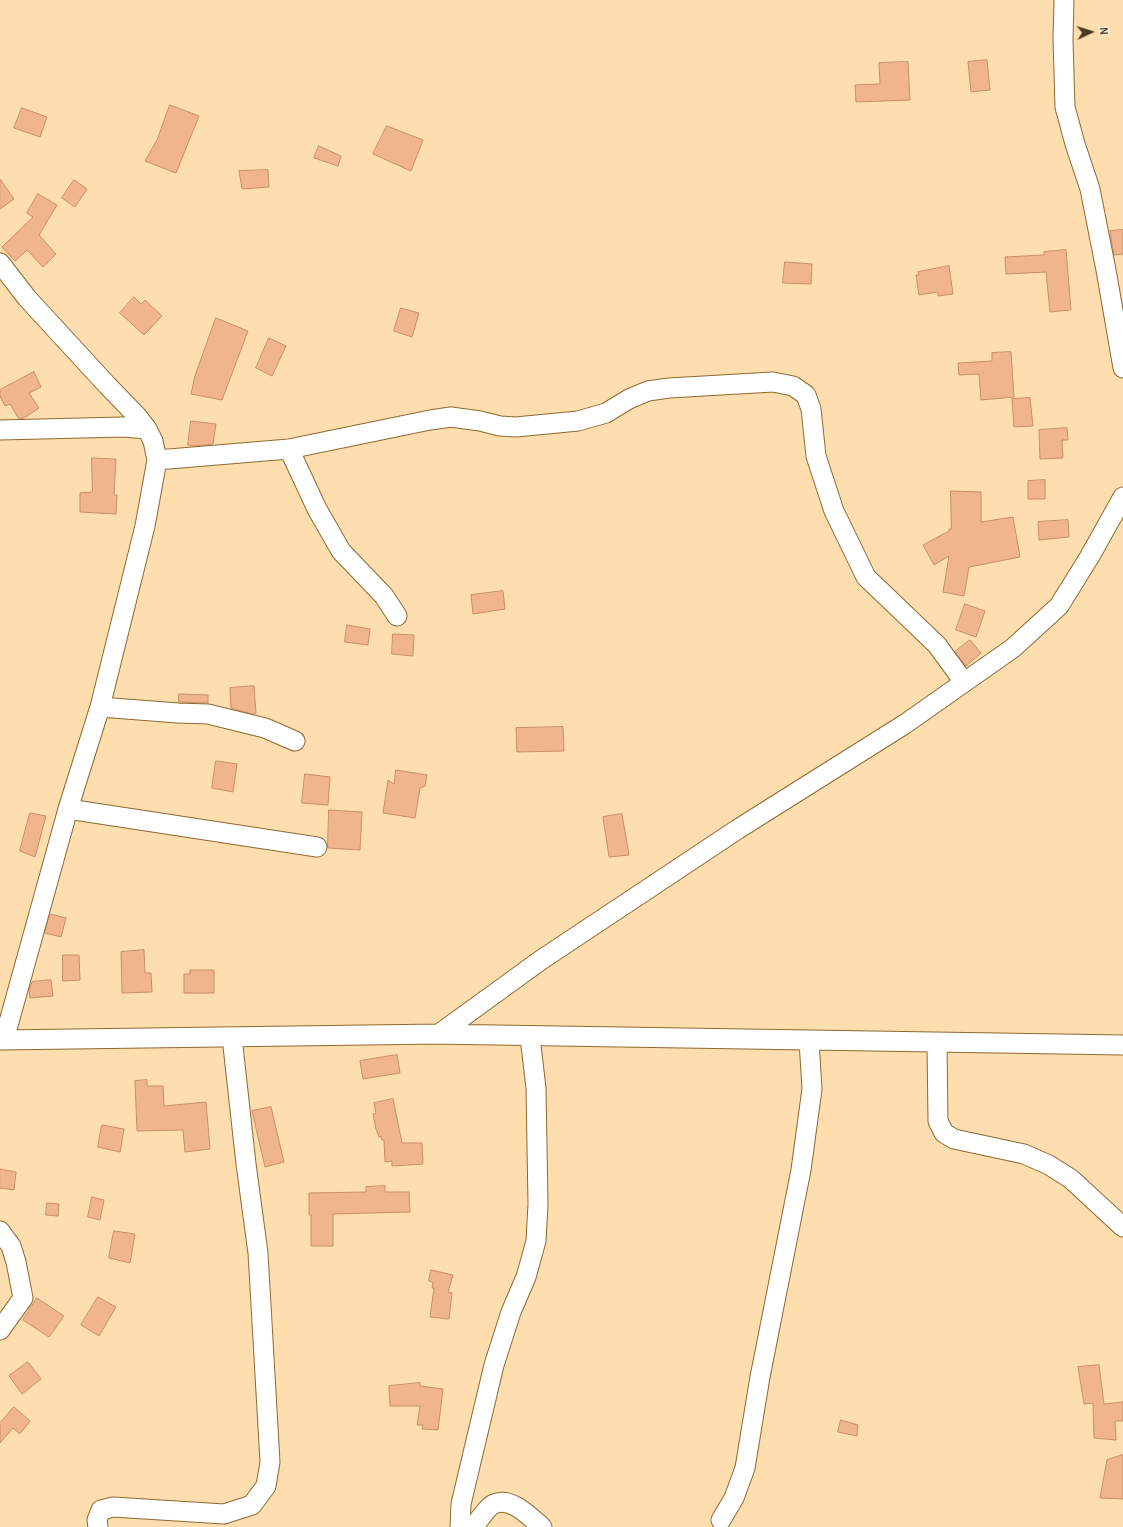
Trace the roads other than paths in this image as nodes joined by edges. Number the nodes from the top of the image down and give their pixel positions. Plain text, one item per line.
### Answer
1 (1064, 0) edge
2 (0, 263) edge
3 (1123, 368) edge
4 (147, 429) junction
5 (0, 430) edge
6 (289, 449) junction
7 (157, 460) junction
8 (1123, 496) edge
9 (397, 616) dead end
10 (964, 682) junction
11 (100, 707) junction
12 (296, 741) dead end
13 (68, 809) junction
14 (317, 847) dead end
15 (439, 1034) junction
16 (232, 1037) junction
17 (530, 1037) junction
18 (2, 1040) edge
19 (810, 1041) junction
20 (937, 1043) junction
21 (1123, 1045) edge
22 (1123, 1227) edge
23 (0, 1231) edge
24 (0, 1330) edge
25 (721, 1520) dead end
26 (98, 1527) edge
27 (460, 1527) edge
28 (473, 1527) edge
29 (542, 1527) edge

1 - 3 street
2 - 4 street
4 - 5 street
4 - 7 street
6 - 7 street
6 - 9 street
6 - 10 street
7 - 11 street
8 - 10 street
10 - 15 street
11 - 12 street
11 - 13 street
13 - 14 street
13 - 18 street
15 - 16 street
15 - 17 street
16 - 18 street
16 - 26 street
17 - 19 street
17 - 27 street
19 - 20 street
19 - 25 street
20 - 21 street
20 - 22 street
23 - 24 street
28 - 29 street

